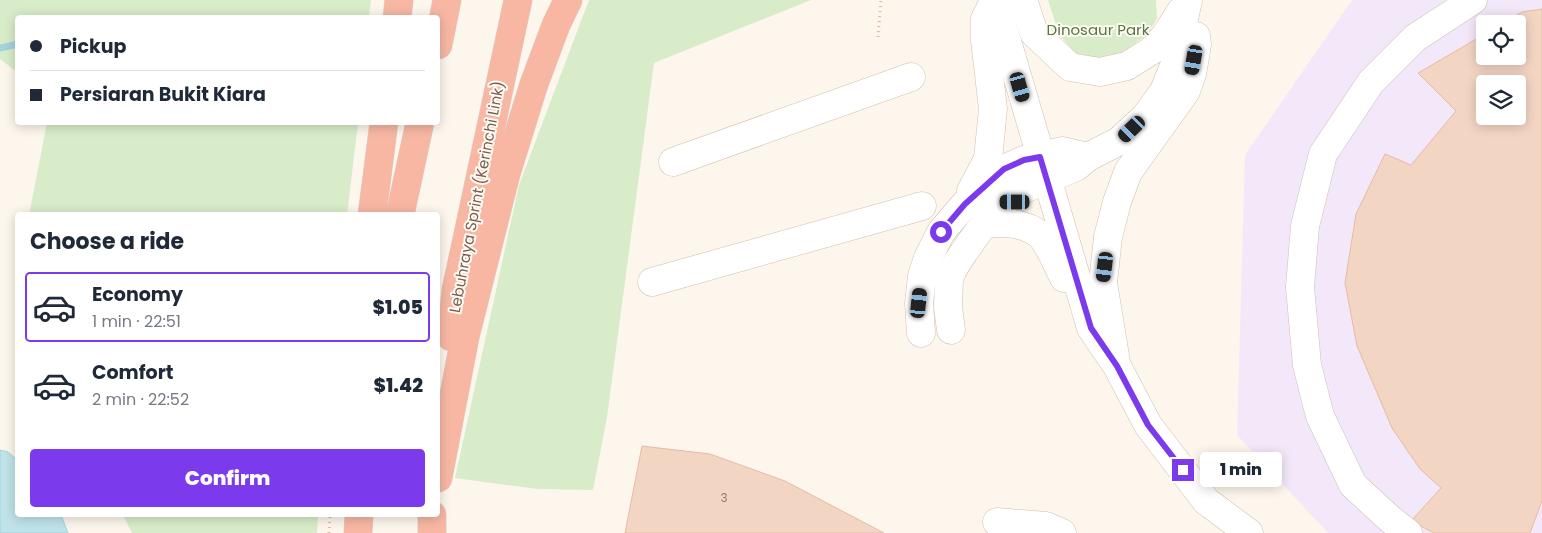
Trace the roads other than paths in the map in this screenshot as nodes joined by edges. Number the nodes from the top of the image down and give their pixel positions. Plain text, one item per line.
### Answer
1 (399, 0) edge
2 (447, 0) edge
3 (518, 0) edge
4 (568, 0) edge
5 (994, 0) edge
6 (1023, 0) edge
7 (1188, 0) edge
8 (1473, 0) edge
9 (397, 15) edge
10 (440, 35) edge
11 (911, 77) dead end
12 (384, 125) edge
13 (419, 125) edge
14 (674, 162) dead end
15 (1043, 168) junction
16 (1004, 202) junction
17 (965, 204) junction
18 (922, 206) dead end
19 (1056, 210) junction
20 (372, 212) edge
21 (401, 212) edge
22 (984, 224) junction
23 (922, 276) junction
24 (949, 279) junction
25 (652, 282) dead end
26 (1091, 328) junction
27 (951, 330) dead end
28 (921, 333) dead end
29 (1117, 366) junction
30 (440, 438) edge
31 (440, 468) edge
32 (359, 517) edge
33 (432, 517) edge
34 (997, 522) dead end
35 (358, 533) edge
36 (432, 533) edge
37 (1062, 533) edge
38 (1249, 533) edge
39 (1408, 533) edge

1 - 9 highway
2 - 10 highway
3 - 30 highway, Lebuhraya Sprint (Kerinchi Link)
4 - 31 highway
5 - 15 street
5 - 17 street
6 - 7 street
7 - 15 street
7 - 29 street
8 - 39 street
11 - 14 street
12 - 20 highway
13 - 21 highway
15 - 16 street
15 - 17 street
15 - 19 street
16 - 19 street
16 - 22 street
17 - 23 street
18 - 25 street
19 - 26 street
22 - 24 street
22 - 26 street
23 - 24 street
23 - 28 street
24 - 27 street
26 - 29 street
29 - 38 street
32 - 35 highway
33 - 36 highway
34 - 37 street

